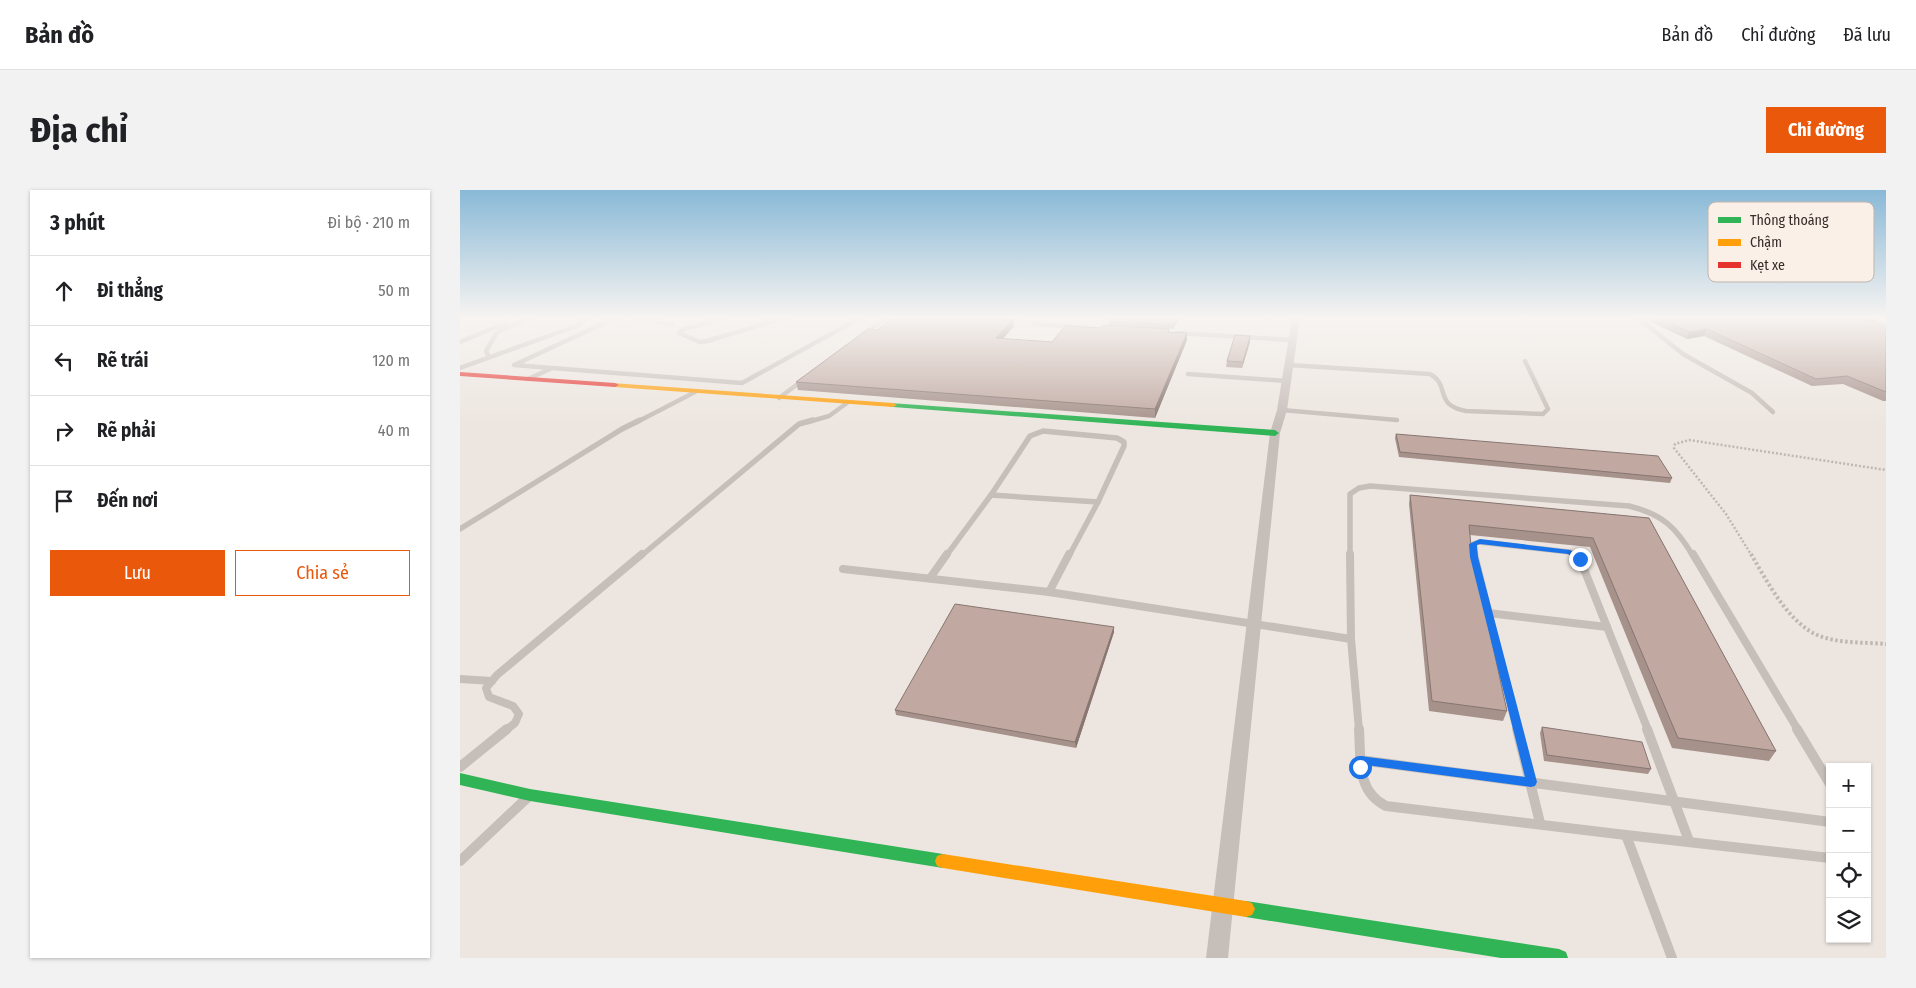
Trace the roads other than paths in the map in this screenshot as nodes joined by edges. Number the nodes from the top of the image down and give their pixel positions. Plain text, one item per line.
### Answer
1 (487, 354) edge
2 (498, 354) edge
3 (538, 354) edge
4 (797, 354) edge
5 (1290, 354) edge
6 (1683, 354) edge
7 (489, 357) junction
8 (1525, 361) dead end
9 (1289, 365) junction
10 (460, 368) edge
11 (550, 368) junction
12 (460, 374) edge
13 (628, 374) junction
14 (1188, 374) dead end
15 (809, 375) edge
16 (688, 379) junction
17 (528, 380) junction
18 (1286, 380) junction
19 (733, 383) junction
20 (608, 386) junction
21 (670, 390) junction
22 (695, 392) junction
23 (716, 394) junction
24 (779, 398) junction
25 (847, 403) junction
26 (1282, 410) junction
27 (1773, 412) dead end
28 (1397, 420) dead end
29 (1275, 433) junction
30 (991, 495) junction
31 (1098, 502) junction
32 (460, 529) edge
33 (844, 569) dead end
34 (930, 578) junction
35 (1049, 592) junction
36 (1488, 613) junction
37 (1253, 622) junction
38 (1607, 627) junction
39 (1351, 639) junction
40 (460, 679) edge
41 (492, 681) junction
42 (1360, 760) junction
43 (460, 766) edge
44 (1826, 777) edge
45 (460, 779) edge
46 (1531, 782) junction
47 (530, 795) junction
48 (1676, 802) junction
49 (1826, 821) edge
50 (1540, 823) junction
51 (1626, 835) junction
52 (1689, 840) junction
53 (1826, 857) edge
54 (460, 861) edge
55 (1223, 905) junction
56 (1217, 958) edge
57 (1559, 958) edge
58 (1672, 958) edge

1 - 7 lane
2 - 7 lane
3 - 11 lane
4 - 19 lane
5 - 9 street
6 - 27 lane
7 - 10 lane
8 - 9 lane
9 - 18 street
11 - 13 lane
11 - 17 lane
12 - 17 street
13 - 16 lane
13 - 20 lane
14 - 18 lane
15 - 24 lane
16 - 19 lane
16 - 21 lane
17 - 20 street
18 - 26 street
19 - 23 lane
20 - 21 street
21 - 22 street
22 - 23 street
22 - 32 lane
23 - 24 street
24 - 25 street
25 - 29 street
25 - 41 lane
26 - 28 lane
26 - 29 street
29 - 37 street
30 - 31 lane
30 - 31 lane
30 - 34 lane
31 - 35 lane
33 - 34 lane
34 - 35 lane
35 - 37 lane
36 - 38 lane
36 - 38 lane
36 - 46 lane
37 - 39 lane
37 - 55 street
38 - 48 lane
39 - 42 lane
39 - 44 lane
40 - 41 lane
41 - 43 lane
42 - 46 lane
42 - 50 lane
45 - 47 street
46 - 48 lane
46 - 50 lane
47 - 54 lane
47 - 55 street
48 - 49 lane
48 - 52 lane
50 - 51 lane
51 - 52 lane
51 - 58 lane
52 - 53 lane
55 - 56 street
55 - 57 street

